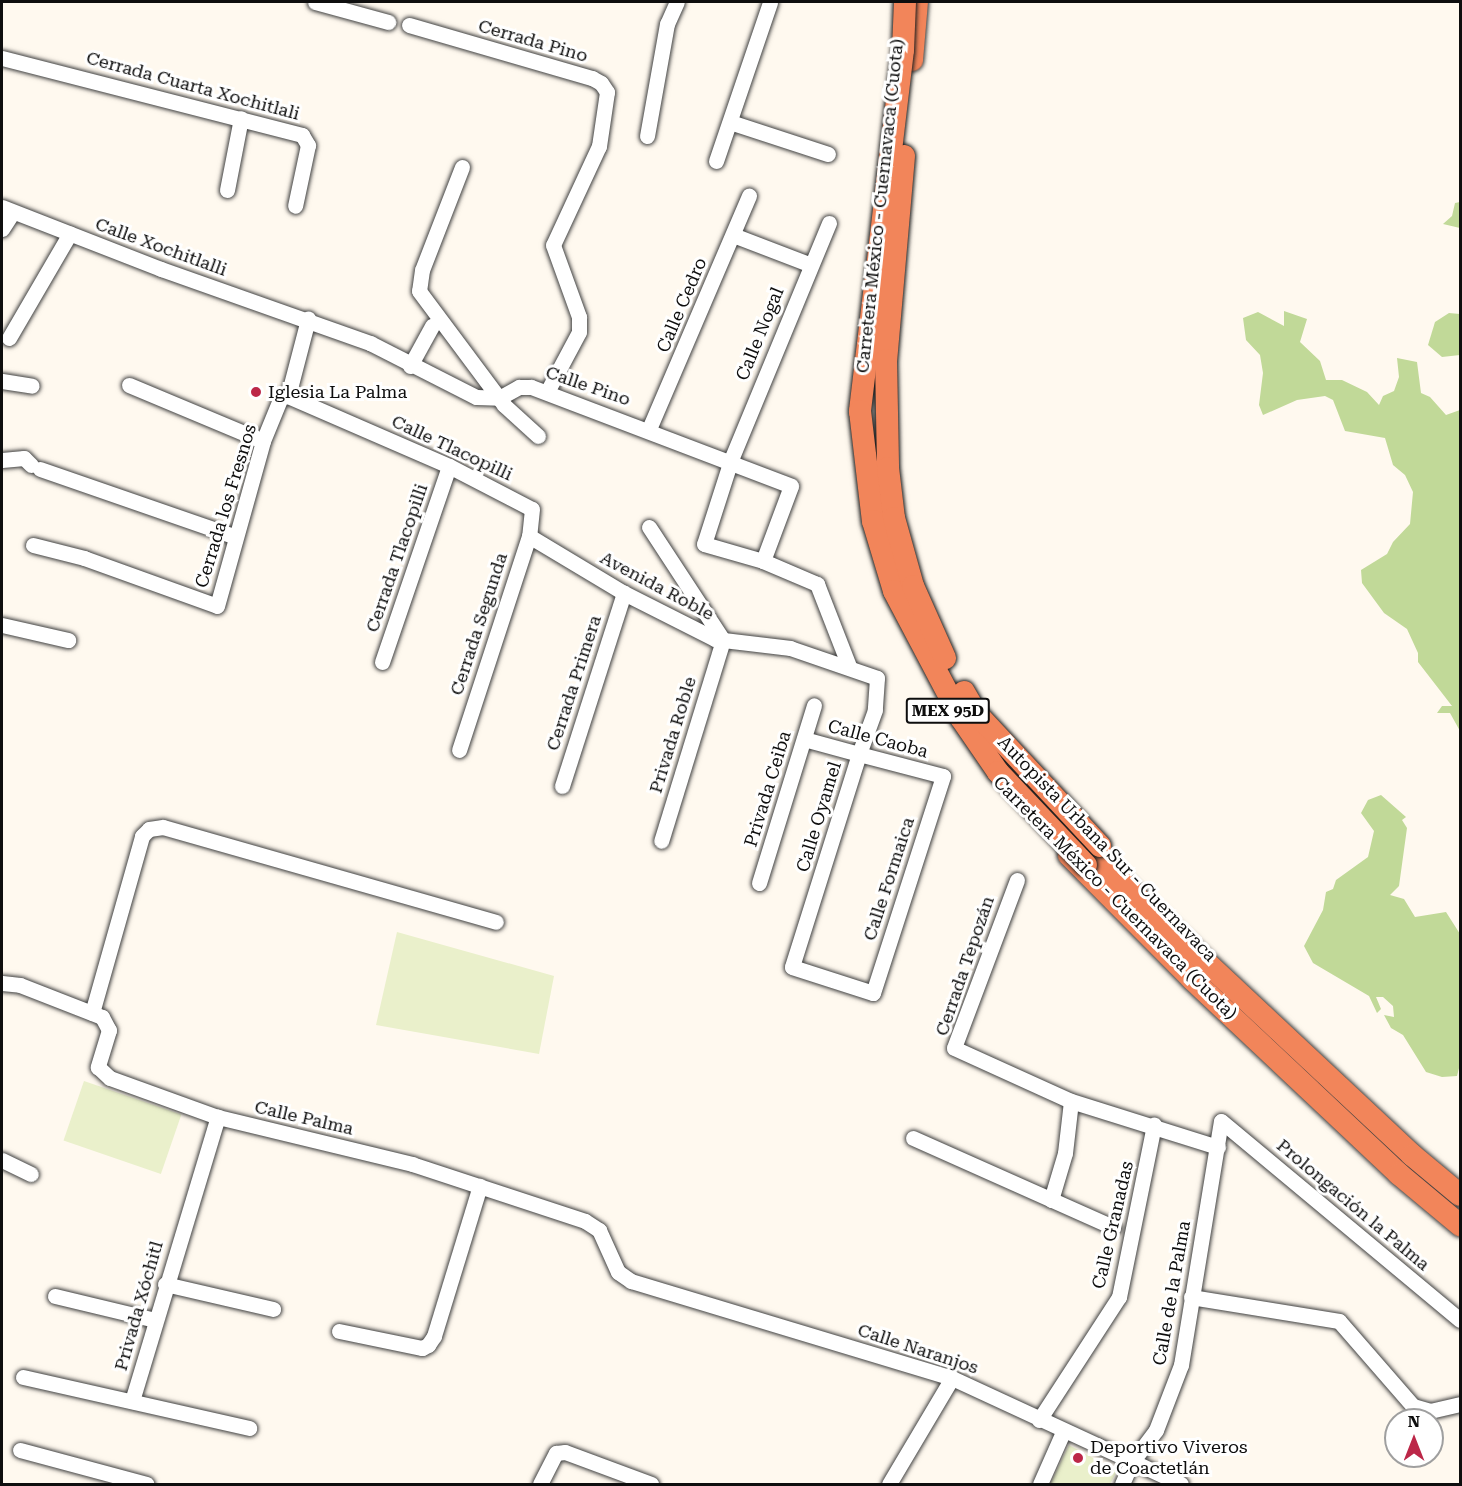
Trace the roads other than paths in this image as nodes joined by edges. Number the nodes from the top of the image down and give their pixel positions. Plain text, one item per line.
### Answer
1 (315, 2) edge
2 (677, 2) edge
3 (770, 2) edge
4 (899, 2) edge
5 (905, 2) edge
6 (918, 2) edge
7 (339, 5) edge
8 (388, 22) dead end
9 (408, 25) dead end
10 (2, 58) edge
11 (241, 118) junction
12 (730, 122) junction
13 (647, 136) dead end
14 (828, 154) dead end
15 (716, 161) dead end
16 (462, 167) dead end
17 (227, 190) dead end
18 (749, 196) dead end
19 (295, 206) dead end
20 (7, 209) edge
21 (829, 223) dead end
22 (2, 229) edge
23 (70, 233) junction
24 (733, 235) junction
25 (809, 264) junction
26 (308, 319) junction
27 (432, 326) dead end
28 (9, 338) dead end
29 (410, 366) junction
30 (2, 381) edge
31 (32, 386) dead end
32 (129, 386) dead end
33 (547, 392) junction
34 (288, 396) junction
35 (499, 398) junction
36 (649, 429) junction
37 (538, 436) dead end
38 (263, 441) junction
39 (2, 460) edge
40 (731, 460) junction
41 (449, 466) junction
42 (532, 509) joint
43 (649, 527) dead end
44 (234, 536) junction
45 (529, 536) junction
46 (33, 545) dead end
47 (763, 561) junction
48 (624, 593) junction
49 (2, 625) edge
50 (68, 640) dead end
51 (723, 640) junction
52 (382, 662) dead end
53 (849, 666) junction
54 (877, 678) joint
55 (814, 705) dead end
56 (804, 739) junction
57 (459, 750) dead end
58 (860, 754) junction
59 (942, 776) joint
60 (562, 786) dead end
61 (661, 841) dead end
62 (1017, 880) dead end
63 (759, 883) dead end
64 (496, 922) dead end
65 (2, 982) edge
66 (873, 993) joint
67 (92, 1014) junction
68 (1071, 1101) junction
69 (218, 1118) junction
70 (1221, 1120) joint
71 (1154, 1125) junction
72 (913, 1138) dead end
73 (1218, 1147) junction
74 (2, 1161) edge
75 (31, 1174) dead end
76 (480, 1186) junction
77 (1461, 1186) edge
78 (1461, 1195) edge
79 (1051, 1200) junction
80 (1461, 1223) edge
81 (1113, 1227) dead end
82 (631, 1281) joint
83 (165, 1284) junction
84 (55, 1296) dead end
85 (1191, 1297) junction
86 (273, 1309) dead end
87 (155, 1320) junction
88 (1461, 1320) edge
89 (339, 1331) dead end
90 (23, 1377) dead end
91 (952, 1378) junction
92 (132, 1401) junction
93 (1461, 1404) edge
94 (1039, 1420) junction
95 (249, 1428) dead end
96 (1063, 1432) junction
97 (20, 1450) dead end
98 (1132, 1462) junction
99 (147, 1485) edge
100 (540, 1485) edge
101 (651, 1485) edge
102 (889, 1485) edge
103 (1040, 1485) edge
104 (1122, 1485) edge
105 (1181, 1485) edge

1 - 7 street
2 - 13 street
3 - 12 street
4 - 80 highway, Carretera México - Cuernavaca (Cuota) / MEX 95D
5 - 80 highway, Autopista Urbana Sur - Cuernavaca, bridge
6 - 77 highway, Autopista Urbana Sur - Cuernavaca, bridge
6 - 78 highway, Carretera México - Cuernavaca (Cuota) / MEX 95D
7 - 8 street
9 - 33 street, Cerrada Pino
10 - 11 street, Cerrada Cuarta Xochitlali
11 - 17 street
11 - 19 street, Cerrada Cuarta Xochitlali
12 - 14 street
12 - 15 street
16 - 35 street
18 - 24 street, Calle Cedro
20 - 22 street
20 - 23 street, Calle Xochitlalli
21 - 25 street, Calle Nogal
23 - 26 street, Calle Xochitlalli
23 - 28 street
24 - 25 street
24 - 36 street, Calle Cedro
25 - 40 street, Calle Nogal
26 - 29 street, Calle Pino
26 - 34 street, Cerrada los Fresnos
27 - 29 street
29 - 35 street, Calle Pino
30 - 31 street
32 - 38 street
33 - 35 street, Calle Pino
33 - 36 street, Calle Pino
34 - 38 street, Cerrada los Fresnos
34 - 41 street, Calle Tlacopilli
35 - 37 street
36 - 40 street, Calle Pino
38 - 44 street, Cerrada los Fresnos
39 - 44 street
40 - 47 street, Calle Pino
40 - 47 street, Calle Nogal
41 - 42 street, Calle Tlacopilli
41 - 52 street, Cerrada Tlacopilli
42 - 45 street, Cerrada Segunda
43 - 51 street
44 - 46 street, Cerrada los Fresnos
45 - 48 street, Avenida Roble
45 - 57 street, Cerrada Segunda
47 - 53 street
48 - 51 street, Avenida Roble
48 - 60 street, Cerrada Primera
49 - 50 street
51 - 53 street, Avenida Roble
51 - 61 street, Privada Roble
53 - 54 street, Avenida Roble
54 - 58 street, Calle Oyamel
55 - 56 street, Privada Ceiba
56 - 58 street, Calle Caoba
56 - 63 street, Privada Ceiba
58 - 59 street, Calle Caoba
58 - 66 street, Calle Oyamel
59 - 66 street, Calle Formaica
62 - 68 street, Cerrada Tepozán
64 - 67 street
65 - 67 street
67 - 69 street, Calle Palma
68 - 71 street, Cerrada Tepozán
68 - 79 street
69 - 76 street, Calle Palma
69 - 83 street, Privada Xóchitl
70 - 73 street, Calle de la Palma
70 - 88 street, Prolongación la Palma
71 - 73 street, Cerrada Tepozán
71 - 94 street, Calle Granadas
72 - 79 street
73 - 85 street, Calle de la Palma
74 - 75 street
76 - 82 street, Calle Palma
76 - 89 street
79 - 81 street
82 - 91 street, Calle Naranjos
83 - 86 street
83 - 87 street, Privada Xóchitl
84 - 87 street
85 - 93 street
85 - 98 street, Calle de la Palma
87 - 92 street, Privada Xóchitl
90 - 92 street, Privada Xóchitl
91 - 94 street, Calle Naranjos
91 - 102 street
92 - 95 street
94 - 96 street, Calle Naranjos
96 - 98 street, Calle Naranjos
96 - 103 street
97 - 99 street
98 - 104 street
98 - 105 street, Calle Naranjos
100 - 101 street

